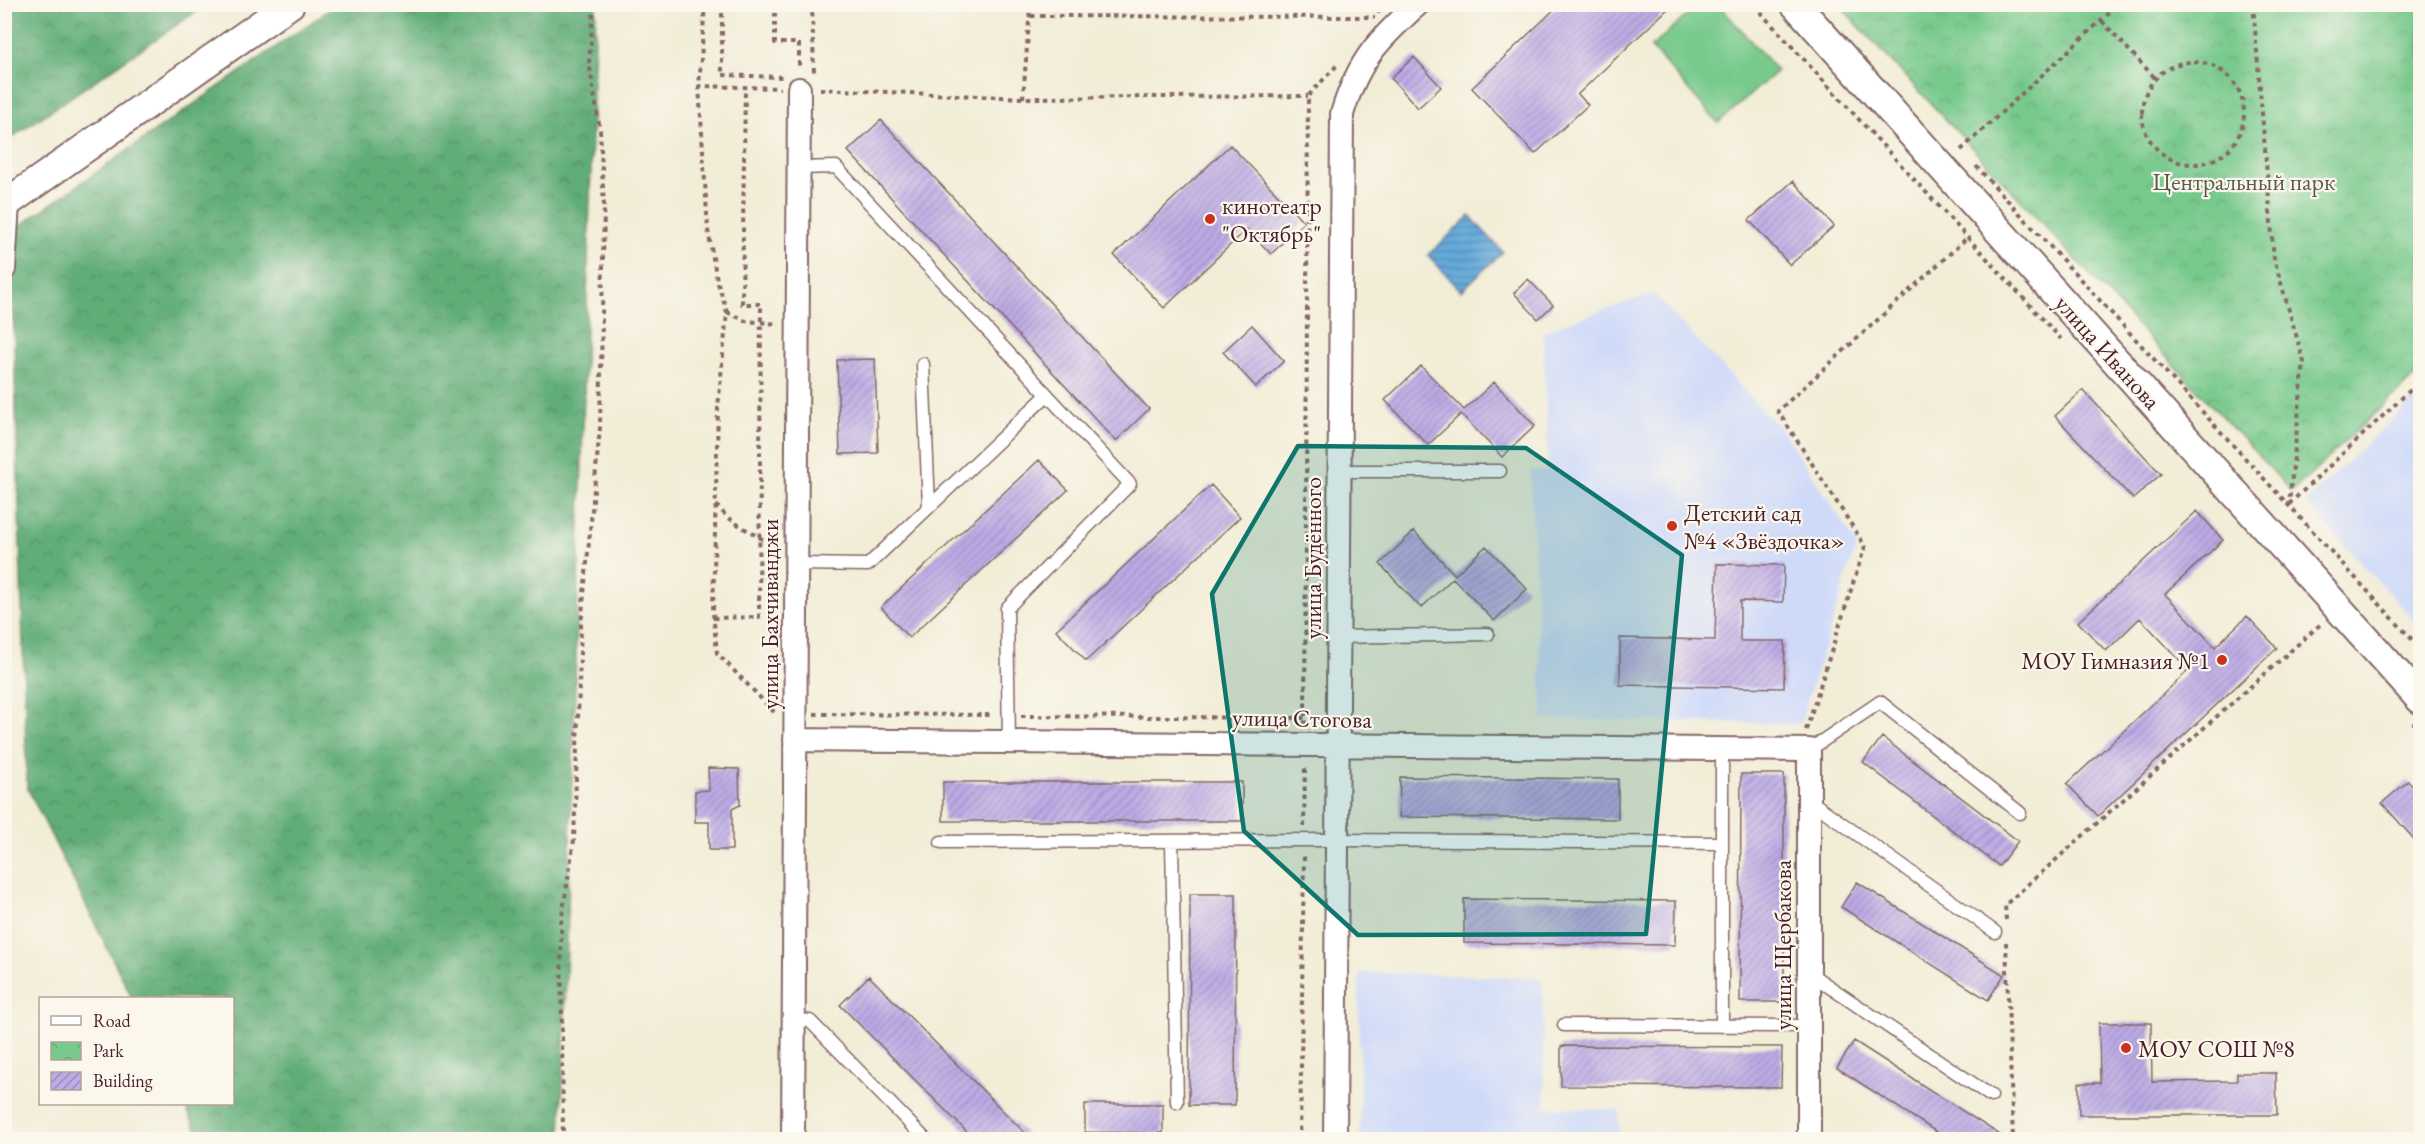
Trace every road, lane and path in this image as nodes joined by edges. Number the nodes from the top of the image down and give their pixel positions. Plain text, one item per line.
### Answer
1 (290, 4) edge
2 (594, 4) edge
3 (705, 4) edge
4 (722, 4) edge
5 (775, 4) edge
6 (812, 4) edge
7 (918, 4) edge
8 (1418, 4) edge
9 (1795, 4) edge
10 (2119, 4) edge
11 (2253, 4) edge
12 (1030, 6) edge
13 (1389, 10) dead end
14 (1030, 16) junction
15 (1383, 17) junction
16 (2102, 21) junction
17 (1375, 25) dead end
18 (1345, 56) dead end
19 (2155, 78) junction
20 (804, 85) junction
21 (699, 87) junction
22 (745, 87) junction
23 (1308, 96) junction
24 (1023, 98) junction
25 (1953, 142) dead end
26 (1961, 150) junction
27 (799, 168) junction
28 (6, 204) edge
29 (1968, 237) dead end
30 (4, 269) edge
31 (727, 312) junction
32 (761, 323) junction
33 (798, 325) junction
34 (923, 364) dead end
35 (2421, 381) edge
36 (1047, 395) junction
37 (1339, 471) junction
38 (1500, 471) dead end
39 (717, 505) junction
40 (2289, 505) junction
41 (929, 507) junction
42 (760, 536) junction
43 (796, 564) junction
44 (713, 618) junction
45 (2322, 623) dead end
46 (1488, 634) dead end
47 (1338, 637) junction
48 (2421, 648) edge
49 (2421, 699) edge
50 (814, 714) dead end
51 (1009, 716) junction
52 (1305, 718) junction
53 (795, 737) junction
54 (1010, 742) junction
55 (1305, 745) junction
56 (1337, 745) junction
57 (1722, 749) junction
58 (1804, 750) junction
59 (1809, 800) junction
60 (2020, 813) dead end
61 (1304, 840) junction
62 (1337, 840) junction
63 (1172, 841) junction
64 (941, 842) dead end
65 (1722, 843) junction
66 (2000, 930) joint
67 (2006, 940) dead end
68 (1809, 973) junction
69 (794, 1020) junction
70 (1563, 1025) dead end
71 (1722, 1026) junction
72 (1809, 1026) junction
73 (1991, 1096) dead end
74 (1177, 1102) dead end
75 (563, 1140) edge
76 (794, 1140) edge
77 (927, 1140) edge
78 (1300, 1140) edge
79 (1335, 1140) edge
80 (1809, 1140) edge
81 (2013, 1140) edge

1 - 28 street
2 - 75 path
3 - 21 path
4 - 20 path
5 - 20 path
6 - 20 path
7 - 12 path
8 - 37 street, улица Будённого
9 - 49 street, улица Иванова
10 - 16 path
11 - 40 path
12 - 14 path
13 - 15 path
14 - 15 path
14 - 24 path
15 - 17 path
16 - 19 path
16 - 26 path
18 - 23 path
19 - 19 path
20 - 22 path
20 - 24 path
20 - 27 street, улица Бахчиванджи
21 - 22 path
21 - 31 path
22 - 32 path
23 - 24 path
23 - 52 path
25 - 26 path
26 - 40 path
27 - 33 street, улица Бахчиванджи
27 - 36 lane
28 - 30 street
29 - 58 path
31 - 32 path
31 - 39 path
32 - 33 path
32 - 42 path
33 - 43 street, улица Бахчиванджи
34 - 41 lane
35 - 40 path
36 - 41 lane
36 - 51 lane
37 - 38 lane
37 - 47 street, улица Будённого
39 - 42 path
39 - 44 path
40 - 48 path
41 - 43 lane
42 - 43 path
42 - 44 path
43 - 53 street, улица Бахчиванджи
44 - 53 path
45 - 66 path
46 - 47 lane
47 - 56 street, улица Будённого
50 - 51 path
51 - 52 path
51 - 54 lane
52 - 55 path
53 - 54 street, улица Стогова
53 - 69 street, улица Бахчиванджи
54 - 55 street, улица Стогова
55 - 56 street, улица Стогова
55 - 61 path
56 - 57 street, улица Стогова
56 - 62 street, улица Будённого
57 - 58 street, улица Стогова
57 - 65 lane
58 - 59 street, улица Щербакова
58 - 60 lane
59 - 66 lane
59 - 68 street, улица Щербакова
61 - 62 lane
61 - 63 lane
61 - 78 path
62 - 65 lane
62 - 79 street, улица Будённого
63 - 64 lane
63 - 74 lane
65 - 71 lane
67 - 81 path
68 - 72 street, улица Щербакова
68 - 73 lane
69 - 76 street, улица Бахчиванджи
69 - 77 lane
70 - 71 lane
71 - 72 lane
72 - 80 street, улица Щербакова

